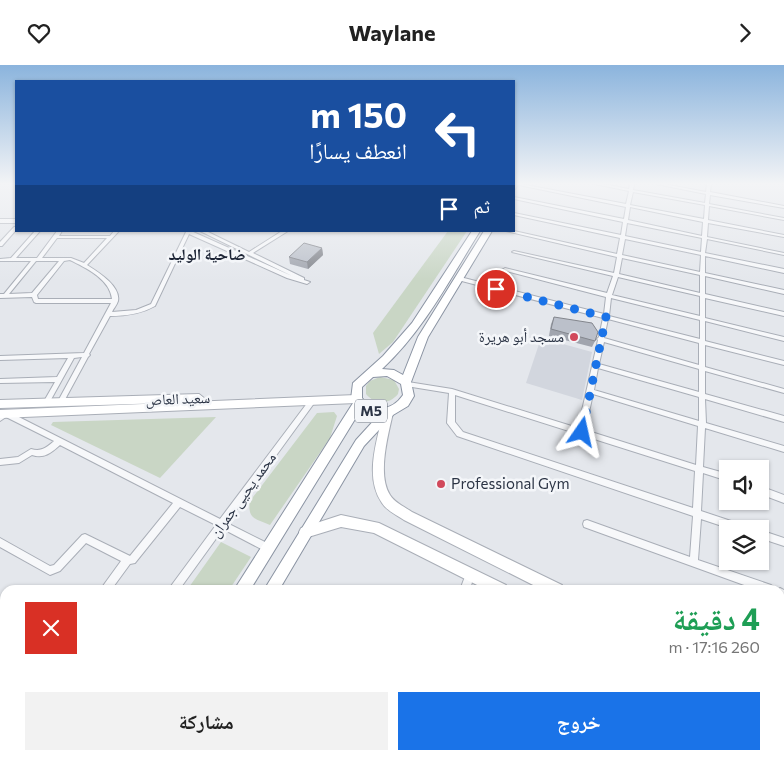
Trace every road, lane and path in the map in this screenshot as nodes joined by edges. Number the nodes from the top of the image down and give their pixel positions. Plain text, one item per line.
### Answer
1 (526, 216) edge
2 (607, 216) edge
3 (626, 216) edge
4 (682, 216) edge
5 (706, 216) edge
6 (771, 216) edge
7 (784, 219) edge
8 (625, 220) junction
9 (15, 221) edge
10 (706, 221) junction
11 (0, 223) edge
12 (15, 226) edge
13 (15, 227) edge
14 (37, 232) edge
15 (59, 232) edge
16 (116, 232) edge
17 (188, 232) edge
18 (204, 232) edge
19 (284, 232) edge
20 (475, 232) edge
21 (487, 232) edge
22 (513, 232) edge
23 (784, 236) edge
24 (56, 237) junction
25 (110, 237) junction
26 (623, 237) junction
27 (706, 237) junction
28 (0, 245) edge
29 (514, 252) dead end
30 (250, 253) junction
31 (703, 253) junction
32 (784, 254) edge
33 (618, 255) junction
34 (63, 259) junction
35 (3, 260) edge
36 (12, 260) junction
37 (36, 260) junction
38 (0, 266) edge
39 (84, 266) junction
40 (505, 270) dead end
41 (784, 271) edge
42 (703, 274) junction
43 (616, 276) junction
44 (460, 279) junction
45 (784, 292) edge
46 (34, 295) junction
47 (609, 295) junction
48 (703, 295) junction
49 (3, 296) edge
50 (115, 301) junction
51 (784, 314) edge
52 (109, 315) junction
53 (606, 317) junction
54 (703, 319) junction
55 (600, 339) junction
56 (784, 339) edge
57 (702, 342) junction
58 (87, 355) junction
59 (72, 356) junction
60 (0, 358) edge
61 (784, 363) edge
62 (595, 365) junction
63 (702, 369) junction
64 (370, 374) junction
65 (60, 379) junction
66 (0, 381) edge
67 (407, 383) junction
68 (452, 391) junction
69 (590, 391) junction
70 (784, 391) edge
71 (702, 395) junction
72 (357, 398) junction
73 (313, 400) junction
74 (46, 403) junction
75 (60, 403) junction
76 (1, 412) edge
77 (388, 413) junction
78 (784, 419) edge
79 (702, 423) junction
80 (582, 432) junction
81 (59, 441) junction
82 (784, 449) edge
83 (0, 462) edge
84 (699, 467) junction
85 (719, 475) edge
86 (769, 493) edge
87 (784, 499) edge
88 (179, 502) junction
89 (696, 513) junction
90 (719, 521) edge
91 (222, 523) junction
92 (587, 524) dead end
93 (305, 532) junction
94 (769, 537) edge
95 (0, 541) edge
96 (784, 543) edge
97 (268, 548) junction
98 (128, 560) junction
99 (694, 562) junction
100 (470, 574) junction
101 (109, 585) edge
102 (177, 585) edge
103 (245, 585) edge
104 (278, 585) edge
105 (467, 585) edge
106 (492, 585) edge
107 (547, 585) edge
108 (756, 585) edge

1 - 26 street
2 - 8 street
3 - 8 street
4 - 10 street
5 - 10 street
6 - 7 street
8 - 26 street
8 - 27 street
9 - 11 street
10 - 23 street
10 - 27 street
11 - 12 street
13 - 28 street
14 - 36 street
15 - 24 street
16 - 25 street
17 - 30 street
17 - 52 street
18 - 30 street
19 - 30 street
20 - 64 highway
21 - 44 highway
22 - 33 street
24 - 25 street
24 - 37 street
25 - 39 street
26 - 31 street
26 - 33 street
27 - 31 street
27 - 32 street
29 - 43 street
31 - 41 street
31 - 42 street
33 - 42 street
33 - 43 street
34 - 37 street
34 - 39 street
34 - 46 street
35 - 36 street
35 - 38 street
36 - 37 street
37 - 49 street
39 - 50 street
40 - 47 street
42 - 45 street
42 - 48 street
43 - 47 street
43 - 48 street
44 - 53 street
44 - 67 highway
46 - 49 street
46 - 50 street
47 - 53 street
47 - 54 street
48 - 51 street
48 - 54 street
50 - 52 street
52 - 58 street
53 - 55 street
53 - 57 street
54 - 56 street
54 - 57 street
55 - 62 street
55 - 63 street
57 - 61 street
57 - 63 street
58 - 59 street
58 - 75 street
59 - 60 street
59 - 65 street
62 - 69 street
62 - 71 street
63 - 70 street
63 - 71 street
64 - 67 highway
64 - 72 highway, M5
65 - 66 street
65 - 74 street
67 - 68 street
67 - 77 highway, M5
68 - 80 street
68 - 89 street
69 - 79 street
69 - 80 street
71 - 78 street
71 - 79 street
72 - 73 main road
72 - 75 main road, سعيد العاص
72 - 77 highway, M5
72 - 97 highway
73 - 76 main road
73 - 91 street, محمد يحيى جمران
74 - 75 main road, سعيد العاص
74 - 76 main road, سعيد العاص
76 - 81 street
77 - 93 highway
77 - 107 main road
79 - 82 street
79 - 84 street
80 - 84 street
81 - 83 street
81 - 88 street
84 - 85 street
84 - 89 street
86 - 87 street
88 - 91 street
88 - 98 street
89 - 90 street
89 - 99 street
91 - 97 street
91 - 102 street, محمد يحيى جمران
92 - 99 street
93 - 100 main road
93 - 104 highway
94 - 96 street
95 - 98 street
97 - 103 highway
98 - 101 street
99 - 108 street
100 - 105 street
100 - 106 main road

